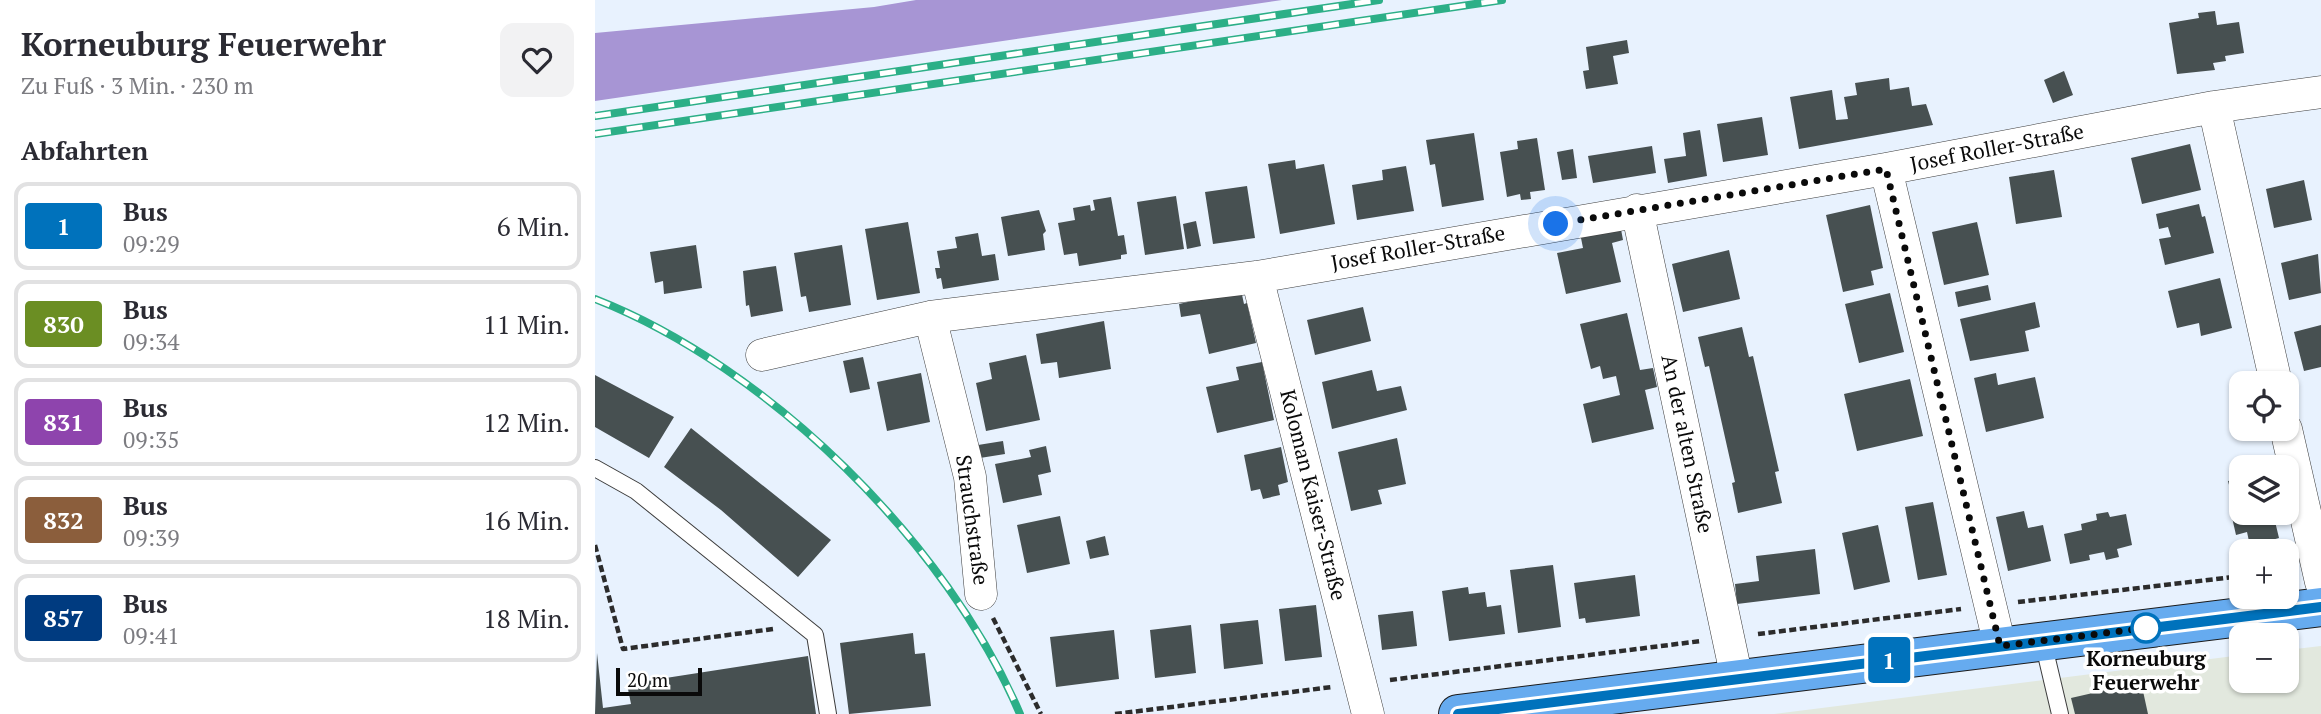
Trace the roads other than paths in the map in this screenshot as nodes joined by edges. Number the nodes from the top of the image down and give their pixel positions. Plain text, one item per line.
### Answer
1 (2321, 92) edge
2 (2214, 107) junction
3 (1886, 169) junction
4 (1637, 210) junction
5 (1257, 277) junction
6 (930, 317) junction
7 (762, 355) dead end
8 (2273, 371) edge
9 (2290, 441) edge
10 (595, 468) edge
11 (2321, 582) edge
12 (981, 594) road end
13 (2321, 607) edge
14 (2043, 642) junction
15 (2000, 646) junction
16 (1737, 679) junction
17 (828, 714) edge
18 (1368, 714) edge
19 (1458, 714) edge
20 (2060, 714) edge

1 - 2 street, Josef Roller-Straße
2 - 3 street, Josef Roller-Straße
2 - 8 street
3 - 4 street, Josef Roller-Straße
3 - 15 street
4 - 5 street, Josef Roller-Straße
4 - 16 street, An der alten Straße
5 - 6 street, Josef Roller-Straße
5 - 18 street, Koloman Kaiser-Straße
6 - 7 street, Josef Roller-Straße
6 - 12 street, Strauchstraße
9 - 11 street
10 - 17 lane
13 - 14 main road
14 - 15 main road
14 - 20 lane
15 - 16 main road
16 - 19 main road

